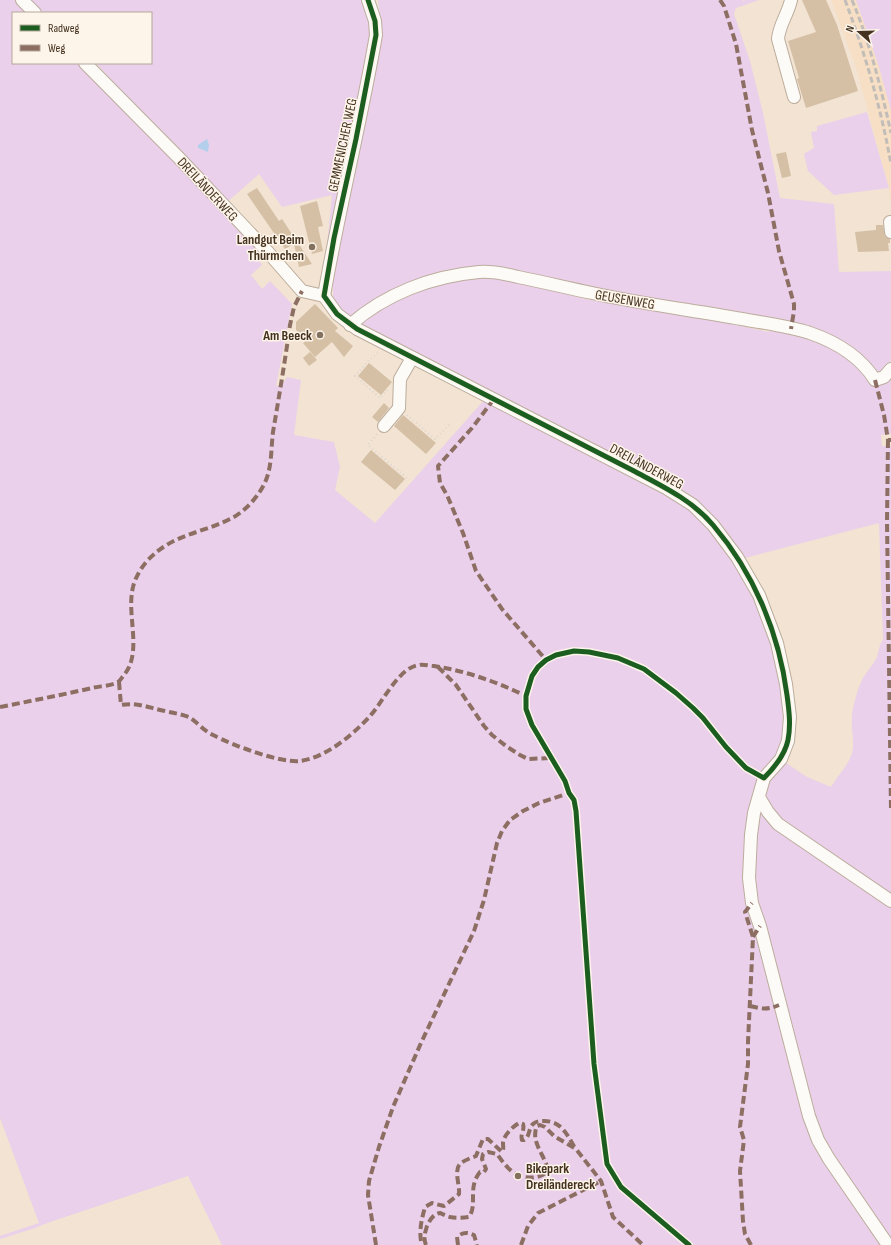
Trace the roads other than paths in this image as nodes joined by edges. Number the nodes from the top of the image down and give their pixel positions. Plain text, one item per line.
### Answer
1 (22, 0) edge
2 (368, 0) edge
3 (791, 0) edge
4 (34, 12) edge
5 (86, 64) edge
6 (794, 97) dead end
7 (324, 296) junction
8 (350, 325) junction
9 (412, 358) junction
10 (891, 369) edge
11 (384, 426) dead end
12 (759, 797) junction
13 (891, 901) edge
14 (888, 1245) edge

1 - 4 street
2 - 7 street, GEMMENICHER WEG
3 - 6 street
5 - 7 street, DREILÄNDERWEG
7 - 8 street, DREILÄNDERWEG
8 - 9 street, DREILÄNDERWEG
8 - 10 street, GEUSENWEG
9 - 11 street
9 - 12 street, DREILÄNDERWEG
12 - 13 street
12 - 14 street

